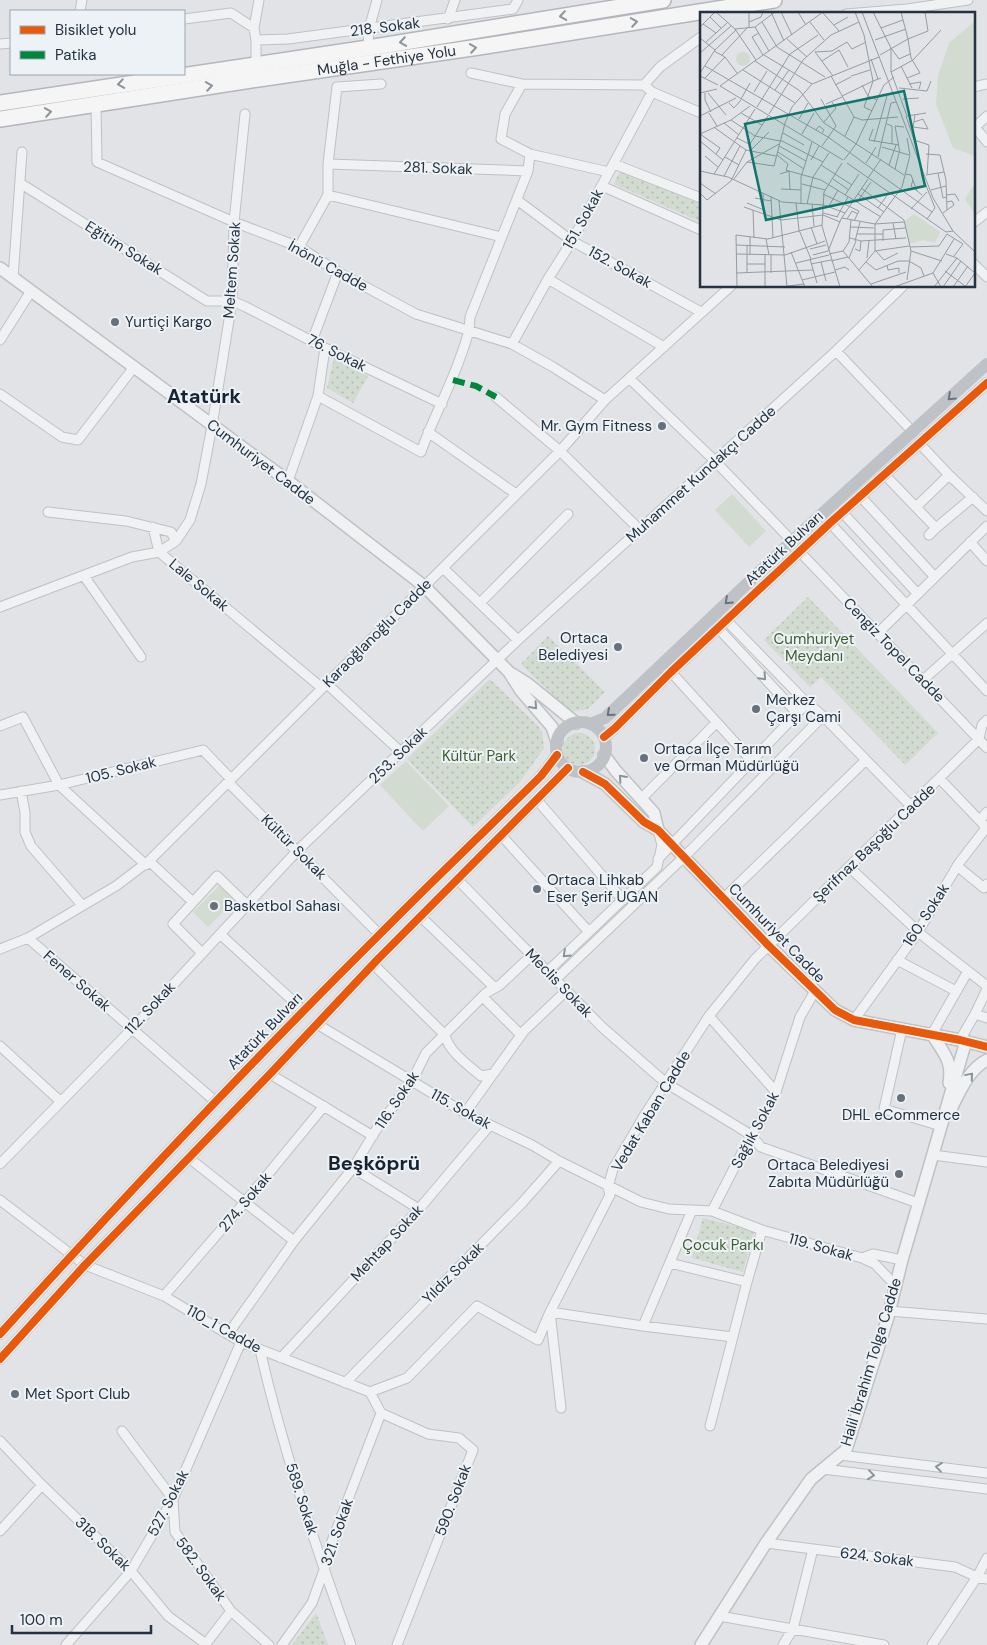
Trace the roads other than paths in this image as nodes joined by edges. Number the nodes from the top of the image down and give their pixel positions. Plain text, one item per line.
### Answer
1 (258, 0) edge
2 (376, 0) edge
3 (455, 0) edge
4 (518, 0) edge
5 (663, 0) edge
6 (774, 0) edge
7 (968, 0) edge
8 (867, 12) edge
9 (185, 19) edge
10 (448, 19) junction
11 (254, 28) junction
12 (370, 29) junction
13 (700, 38) edge
14 (256, 40) junction
15 (368, 48) junction
16 (256, 63) junction
17 (472, 73) dead end
18 (185, 74) edge
19 (181, 75) edge
20 (381, 84) dead end
21 (522, 84) junction
22 (987, 84) edge
23 (644, 85) junction
24 (974, 87) edge
25 (652, 92) junction
26 (0, 104) edge
27 (96, 104) junction
28 (700, 113) edge
29 (245, 114) dead end
30 (987, 116) edge
31 (0, 119) edge
32 (974, 128) edge
33 (987, 142) edge
34 (22, 152) dead end
35 (530, 154) junction
36 (328, 164) junction
37 (614, 164) junction
38 (528, 171) junction
39 (609, 172) junction
40 (20, 183) junction
41 (602, 186) junction
42 (328, 195) junction
43 (700, 198) edge
44 (517, 200) junction
45 (987, 212) edge
46 (234, 222) junction
47 (974, 222) edge
48 (700, 230) edge
49 (502, 237) junction
50 (572, 240) junction
51 (299, 247) junction
52 (974, 263) edge
53 (0, 268) edge
54 (338, 272) junction
55 (987, 277) edge
56 (13, 278) junction
57 (548, 278) junction
58 (729, 288) edge
59 (901, 288) edge
60 (31, 292) junction
61 (232, 302) junction
62 (701, 312) junction
63 (470, 330) junction
64 (0, 340) edge
65 (312, 341) junction
66 (512, 344) junction
67 (664, 347) junction
68 (325, 348) junction
69 (836, 351) junction
70 (987, 364) edge
71 (134, 367) junction
72 (629, 378) junction
73 (987, 383) edge
74 (0, 394) edge
75 (318, 396) junction
76 (496, 397) dead end
77 (605, 400) junction
78 (442, 404) junction
79 (212, 426) junction
80 (428, 432) junction
81 (916, 437) junction
82 (560, 451) junction
83 (715, 461) junction
84 (884, 474) junction
85 (949, 475) junction
86 (288, 481) junction
87 (516, 494) junction
88 (860, 496) junction
89 (973, 497) junction
90 (916, 507) junction
91 (987, 511) edge
92 (48, 512) dead end
93 (842, 512) junction
94 (568, 514) dead end
95 (830, 523) junction
96 (987, 526) edge
97 (153, 528) junction
98 (936, 528) junction
99 (639, 530) junction
100 (929, 535) dead end
101 (176, 541) junction
102 (792, 541) junction
103 (970, 542) junction
104 (159, 552) junction
105 (800, 552) junction
106 (987, 561) edge
107 (443, 568) junction
108 (84, 576) junction
109 (934, 576) junction
110 (424, 586) junction
111 (917, 593) junction
112 (480, 603) junction
113 (906, 604) junction
114 (0, 607) edge
115 (722, 624) junction
116 (987, 624) edge
117 (877, 634) junction
118 (518, 640) junction
119 (752, 647) junction
120 (952, 654) junction
121 (744, 656) junction
122 (141, 657) dead end
123 (498, 660) junction
124 (509, 672) junction
125 (671, 672) junction
126 (923, 680) junction
127 (325, 686) junction
128 (987, 690) edge
129 (807, 702) junction
130 (797, 713) junction
131 (823, 716) junction
132 (987, 720) edge
133 (576, 723) junction
134 (716, 723) junction
135 (590, 724) junction
136 (0, 726) edge
137 (604, 737) junction
138 (979, 739) junction
139 (557, 748) junction
140 (987, 748) edge
141 (401, 752) junction
142 (604, 755) junction
143 (751, 760) junction
144 (866, 760) junction
145 (568, 768) junction
146 (583, 772) junction
147 (940, 779) junction
148 (229, 780) junction
149 (59, 785) junction
150 (21, 790) junction
151 (0, 795) edge
152 (641, 799) junction
153 (537, 800) junction
154 (911, 806) junction
155 (987, 812) edge
156 (980, 820) junction
157 (987, 828) edge
158 (658, 830) junction
159 (501, 834) junction
160 (672, 845) junction
161 (298, 850) junction
162 (684, 857) junction
163 (658, 859) junction
164 (148, 863) junction
165 (957, 866) junction
166 (848, 867) junction
167 (457, 879) junction
168 (987, 884) edge
169 (724, 898) junction
170 (623, 900) junction
171 (193, 902) junction
172 (82, 905) junction
173 (247, 905) junction
174 (420, 916) junction
175 (589, 932) junction
176 (918, 932) junction
177 (220, 934) junction
178 (379, 934) junction
179 (28, 938) junction
180 (768, 945) junction
181 (0, 949) edge
182 (202, 953) junction
183 (532, 955) junction
184 (897, 960) junction
185 (373, 964) junction
186 (548, 971) junction
187 (968, 971) junction
188 (556, 979) junction
189 (495, 988) junction
190 (987, 988) edge
191 (567, 990) junction
192 (815, 991) junction
193 (956, 991) junction
194 (483, 997) junction
195 (304, 1011) junction
196 (975, 1014) junction
197 (709, 1016) junction
198 (987, 1018) edge
199 (854, 1020) junction
200 (317, 1024) junction
201 (132, 1029) junction
202 (902, 1029) junction
203 (932, 1034) junction
204 (445, 1035) junction
205 (521, 1035) junction
206 (963, 1040) junction
207 (0, 1046) edge
208 (987, 1047) edge
209 (987, 1060) edge
210 (270, 1074) junction
211 (494, 1074) junction
212 (412, 1080) junction
213 (666, 1083) junction
214 (776, 1092) junction
215 (60, 1101) junction
216 (216, 1102) junction
217 (324, 1106) junction
218 (466, 1113) junction
219 (490, 1126) junction
220 (941, 1126) junction
221 (751, 1135) junction
222 (373, 1136) junction
223 (933, 1155) junction
224 (189, 1158) junction
225 (559, 1161) junction
226 (987, 1162) edge
227 (0, 1164) edge
228 (354, 1168) junction
229 (608, 1187) junction
230 (0, 1200) edge
231 (245, 1202) junction
232 (918, 1203) junction
233 (418, 1209) junction
234 (692, 1210) junction
235 (712, 1211) junction
236 (762, 1230) junction
237 (294, 1241) junction
238 (72, 1255) junction
239 (862, 1258) junction
240 (902, 1260) junction
241 (670, 1263) junction
242 (85, 1265) junction
243 (747, 1282) junction
244 (895, 1285) junction
245 (164, 1296) junction
246 (889, 1311) junction
247 (550, 1312) junction
248 (987, 1320) edge
249 (643, 1326) junction
250 (0, 1334) edge
251 (228, 1334) junction
252 (733, 1337) junction
253 (241, 1342) junction
254 (260, 1350) junction
255 (280, 1358) junction
256 (0, 1359) edge
257 (345, 1383) junction
258 (370, 1392) junction
259 (561, 1408) dead end
260 (381, 1413) junction
261 (710, 1426) dead end
262 (122, 1432) dead end
263 (0, 1441) edge
264 (840, 1455) junction
265 (823, 1469) junction
266 (987, 1473) edge
267 (42, 1485) junction
268 (987, 1489) edge
269 (173, 1499) junction
270 (0, 1531) edge
271 (766, 1543) junction
272 (813, 1549) junction
273 (987, 1558) edge
274 (324, 1570) junction
275 (132, 1571) junction
276 (977, 1577) junction
277 (987, 1579) edge
278 (231, 1611) junction
279 (719, 1616) junction
280 (793, 1629) junction
281 (66, 1645) edge
282 (206, 1645) edge
283 (269, 1645) edge
284 (282, 1645) edge
285 (351, 1645) edge
286 (397, 1645) edge
287 (701, 1645) edge
288 (783, 1645) edge
289 (882, 1645) edge
290 (932, 1645) edge

1 - 11 street
2 - 12 street
3 - 10 street
4 - 10 street, 218. Sokak
5 -> 15 highway, Muğla - Fethiye Yolu
27 -> 6 highway, Muğla - Fethiye Yolu
7 - 8 street
9 - 11 street
10 - 12 street, 218. Sokak
11 - 14 street
12 - 14 street, 218. Sokak
12 - 15 street
13 - 23 street
14 - 16 street
15 - 16 highway, Muğla - Fethiye Yolu
16 -> 18 highway, Muğla - Fethiye Yolu
17 - 21 street
19 -> 26 highway, Muğla - Fethiye Yolu
20 - 36 street
21 - 23 street
21 - 35 street
22 - 24 street
23 - 25 street
25 - 28 street
25 - 37 street, 151. Sokak
31 -> 27 highway, Muğla - Fethiye Yolu
27 - 46 street, İnönü Cadde
29 - 46 street, Meltem Sokak
30 - 32 street
32 - 33 street
34 - 40 street
35 - 38 street
35 - 39 street
36 - 38 street, 281. Sokak
36 - 42 street
37 - 39 street, 151. Sokak
37 - 43 street
38 - 44 street
39 - 41 street, 151. Sokak
40 - 56 street
40 - 61 street, Eğitim Sokak
41 - 48 street
41 - 50 street, 151. Sokak
42 - 49 street
42 - 51 street
44 - 49 street
44 - 50 street, 152. Sokak
45 - 47 street
46 - 51 street, İnönü Cadde
46 - 61 street, Meltem Sokak
49 - 63 street
50 - 57 street, 151. Sokak
50 - 62 street, 152. Sokak
51 - 54 street, İnönü Cadde
52 - 55 street
53 - 56 street, Cumhuriyet Cadde
54 - 63 street, İnönü Cadde
54 - 65 street
56 - 60 street, Cumhuriyet Cadde
57 - 66 street, 151. Sokak
57 - 67 street
58 - 62 street, Karaoğlanoğlu Cadde
59 - 69 street, Muhammet Kundakçı Cadde
60 - 64 street
60 - 71 street, Cumhuriyet Cadde
61 - 65 street, 76. Sokak
61 - 79 street, Meltem Sokak
62 - 67 street, Karaoğlanoğlu Cadde
63 - 66 street, İnönü Cadde
63 - 78 street
65 - 68 street, 76. Sokak
66 - 77 street, İnönü Cadde
67 - 72 street, Karaoğlanoğlu Cadde
68 - 75 street
68 - 78 street, 76. Sokak
69 - 81 street
69 - 83 street, Muhammet Kundakçı Cadde
70 -> 81 main road, Atatürk Bulvarı
71 - 74 street
71 - 79 street, Cumhuriyet Cadde
72 - 77 street, Karaoğlanoğlu Cadde
72 - 83 street
73 - 81 main road, Atatürk Bulvarı
75 - 80 street
75 - 86 street
76 - 82 street
77 - 82 street, Karaoğlanoğlu Cadde
78 - 80 street
79 - 86 street, Cumhuriyet Cadde
79 - 101 street, Meltem Sokak
80 - 87 street
81 - 84 main road, Atatürk Bulvarı
81 - 85 street
81 - 102 main road, Atatürk Bulvarı
82 - 87 street, Karaoğlanoğlu Cadde
82 - 99 street
83 - 99 street, Muhammet Kundakçı Cadde
83 - 102 street
84 - 88 main road, Atatürk Bulvarı
84 - 90 street
85 - 89 street
85 - 90 street
86 - 110 street, Cumhuriyet Cadde
87 - 107 street, Karaoğlanoğlu Cadde
88 - 93 main road, Atatürk Bulvarı
88 - 109 street
89 - 91 street
89 - 98 street
90 - 98 street
92 - 97 street
93 - 95 main road, Atatürk Bulvarı
93 - 111 street
94 - 112 street
95 - 105 main road, Atatürk Bulvarı
95 - 113 street
96 - 103 street
97 - 101 street
97 - 104 street
98 - 100 street
99 - 118 street, Muhammet Kundakçı Cadde
101 - 104 street
102 -> 135 main road, Atatürk Bulvarı
103 - 106 street
103 - 109 street
104 - 108 street, Lale Sokak
104 - 127 street, Lale Sokak
105 - 115 main road, Atatürk Bulvarı
105 - 117 street, Cengiz Topel Cadde
107 - 110 street, Karaoğlanoğlu Cadde
107 - 112 street
108 - 114 street, Lale Sokak
108 - 122 street
109 - 111 street
110 - 123 street, Cumhuriyet Cadde
110 - 127 street, Karaoğlanoğlu Cadde
111 - 113 street
112 - 118 street
113 - 117 street
113 - 120 street
115 - 119 street
115 - 121 street
115 - 125 main road, Atatürk Bulvarı
116 - 120 street
117 - 126 street, Cengiz Topel Cadde
118 - 123 street, Muhammet Kundakçı Cadde
119 - 121 street
119 - 129 street
120 - 126 street
120 - 128 street
121 -> 130 street
123 - 124 street, Cumhuriyet Cadde
123 - 141 street, 253. Sokak
124 - 133 street, Cumhuriyet Cadde
124 -> 139 street, Cumhuriyet Cadde
125 - 134 street
125 - 137 main road, Atatürk Bulvarı
126 - 138 street, Cengiz Topel Cadde
127 - 141 street, Lale Sokak
127 - 148 street, Karaoğlanoğlu Cadde
129 - 130 street
129 - 131 street
130 - 143 street
131 - 144 street
131 - 162 street
132 - 138 street
133 - 135 main road
133 - 139 main road
134 - 143 street
134 - 152 street
135 - 137 main road
136 - 149 street
137 - 142 main road
138 - 140 street, Cengiz Topel Cadde
138 - 147 street, Şerifnaz Başoğlu Cadde
139 - 145 main road
139 - 178 main road, Atatürk Bulvarı
141 - 161 street, 253. Sokak
142 - 146 main road
152 -> 142 street, Cumhuriyet Cadde
143 - 160 street
144 - 154 street
144 - 169 street
145 - 146 main road
145 - 153 main road
146 - 158 street, Cumhuriyet Cadde
147 - 154 street, Şerifnaz Başoğlu Cadde
147 - 156 street
148 - 149 street, 105. Sokak
148 - 161 street, Kültür Sokak
148 - 164 street, Karaoğlanoğlu Cadde
149 - 150 street, 105. Sokak
149 - 164 street
150 - 151 street, 105. Sokak
150 - 172 street
152 - 158 street, Cumhuriyet Cadde
153 - 159 main road
153 - 170 street
154 - 166 street, Şerifnaz Başoğlu Cadde
155 - 156 street
156 - 157 street
156 - 165 street, 160. Sokak
158 - 160 street, Cumhuriyet Cadde
158 - 163 street
159 - 167 main road
159 - 175 street
160 - 162 street, Cumhuriyet Cadde
160 - 163 street
161 - 173 street, 112. Sokak
161 - 178 street, Kültür Sokak
162 - 169 street, Cumhuriyet Cadde
162 - 188 street
163 - 170 street
164 - 171 street
164 - 172 street, Karaoğlanoğlu Cadde
165 - 168 street
165 - 176 street, 160. Sokak
166 - 176 street
166 - 180 street, Şerifnaz Başoğlu Cadde
167 - 174 main road
167 - 183 street, Meclis Sokak
169 - 180 street, Cumhuriyet Cadde
170 - 175 street
171 - 173 street
171 - 182 street
172 - 179 street, Karaoğlanoğlu Cadde
173 - 177 street, 112. Sokak
174 - 185 main road
174 - 189 street
175 -> 186 street
176 - 184 street, 160. Sokak
176 - 187 street
177 - 182 street, 112. Sokak
177 - 195 street
178 - 195 main road, Atatürk Bulvarı
179 - 181 street, Karaoğlanoğlu Cadde
179 - 201 street, Fener Sokak
180 - 192 street, Cumhuriyet Cadde
180 - 197 street, Vedat Kaban Cadde
182 - 201 street, 112. Sokak
183 - 186 street, Meclis Sokak
183 - 189 street, 116. Sokak
184 - 193 street
184 - 199 street, 160. Sokak
185 - 200 main road
185 - 204 street
186 - 188 street, Meclis Sokak
187 - 190 street
187 - 193 street
188 - 191 street, Meclis Sokak
189 - 194 street, 116. Sokak
190 - 196 street
191 - 205 street
191 - 213 street, Meclis Sokak
192 - 199 street, Cumhuriyet Cadde
192 - 214 street, Sağlık Sokak
193 - 203 street
194 - 204 street, 116. Sokak
194 - 205 street
195 - 216 main road, Atatürk Bulvarı
196 - 198 street
196 - 206 street
197 - 213 street, Vedat Kaban Cadde
197 - 214 street
199 - 202 street, Cumhuriyet Cadde
200 - 210 main road
200 - 212 street, 115. Sokak
201 - 215 street, 112. Sokak
201 - 216 street, Fener Sokak
202 - 203 street, Cumhuriyet Cadde
202 - 220 street
203 - 206 street, Cumhuriyet Cadde
203 - 220 street
204 - 211 street
204 - 212 street, 116. Sokak
205 - 211 street
206 - 208 street, Cumhuriyet Cadde
206 - 220 street
207 - 215 street
220 -> 209 street
210 - 217 street
210 - 224 main road
211 - 218 street
212 - 218 street, 115. Sokak
212 - 222 street, 116. Sokak
213 - 221 street, Meclis Sokak
213 - 229 street, Vedat Kaban Cadde
214 - 221 street, Sağlık Sokak
215 - 227 street, 112. Sokak
216 - 238 main road, Atatürk Bulvarı
217 - 222 street
217 - 231 street, 274. Sokak
218 - 219 street, 115. Sokak
219 - 225 street, 115. Sokak
219 - 233 street, Mehtap Sokak
220 - 223 street, Halil İbrahim Tolga Cadde
221 - 232 street, Meclis Sokak
221 - 235 street, Sağlık Sokak
222 - 228 street, 116. Sokak
223 - 226 street
223 - 232 street, Halil İbrahim Tolga Cadde
224 - 231 street
224 - 242 main road
225 - 229 street, 115. Sokak
225 - 257 street, Yıldız Sokak
228 - 233 street
228 - 237 street, 116. Sokak
229 - 234 street, 119. Sokak
229 - 247 street, Vedat Kaban Cadde
230 - 238 street, 110_1 Cadde
231 - 237 street
231 - 245 street, 274. Sokak
232 - 240 street, Halil İbrahim Tolga Cadde
233 - 255 street, Mehtap Sokak
234 - 235 street, 119. Sokak
234 - 241 street
235 - 236 street, 119. Sokak
236 - 239 street, 119. Sokak
236 - 243 street
237 - 251 street, 116. Sokak
238 - 242 street, 110_1 Cadde
238 - 250 main road, Atatürk Bulvarı
239 - 240 street
239 - 244 street
240 - 244 street, Halil İbrahim Tolga Cadde
241 - 243 street
241 - 249 street
242 - 245 street, 110_1 Cadde
242 - 256 main road
243 - 252 street
244 - 246 street, Halil İbrahim Tolga Cadde
245 - 251 street, 110_1 Cadde
246 - 248 street
246 - 264 street, Halil İbrahim Tolga Cadde
247 - 249 street
247 - 258 street, Vedat Kaban Cadde
247 - 259 street
249 - 252 street
251 - 253 street, 110_1 Cadde
252 - 261 street
253 - 254 street, 110_1 Cadde
253 - 269 street, 527. Sokak
254 - 255 street, 110_1 Cadde
254 - 274 street, 589. Sokak
255 - 257 street, 110_1 Cadde
257 - 258 street, 110_1 Cadde
258 - 260 street
260 - 274 street, 321. Sokak
260 - 286 street, 590. Sokak
262 - 269 street
263 - 267 street, 318. Sokak
264 - 265 street, Halil İbrahim Tolga Cadde
266 -> 264 street
265 -> 268 street
265 - 271 street, Halil İbrahim Tolga Cadde
267 - 270 street
267 - 275 street, 318. Sokak
269 - 275 street, 527. Sokak
269 - 278 street, 582. Sokak
271 - 272 street, 624. Sokak
271 - 279 street, Halil İbrahim Tolga Cadde
272 - 276 street, 624. Sokak
272 - 280 street
273 - 276 street
274 - 284 street, 321. Sokak
274 - 285 street, 589. Sokak
275 - 281 street, 527. Sokak
275 - 282 street, 318. Sokak
276 - 277 street, 624. Sokak
276 - 290 street
278 - 282 street
278 - 283 street, 582. Sokak
279 - 280 street
279 - 287 street, Halil İbrahim Tolga Cadde
280 - 288 street
280 - 289 street

